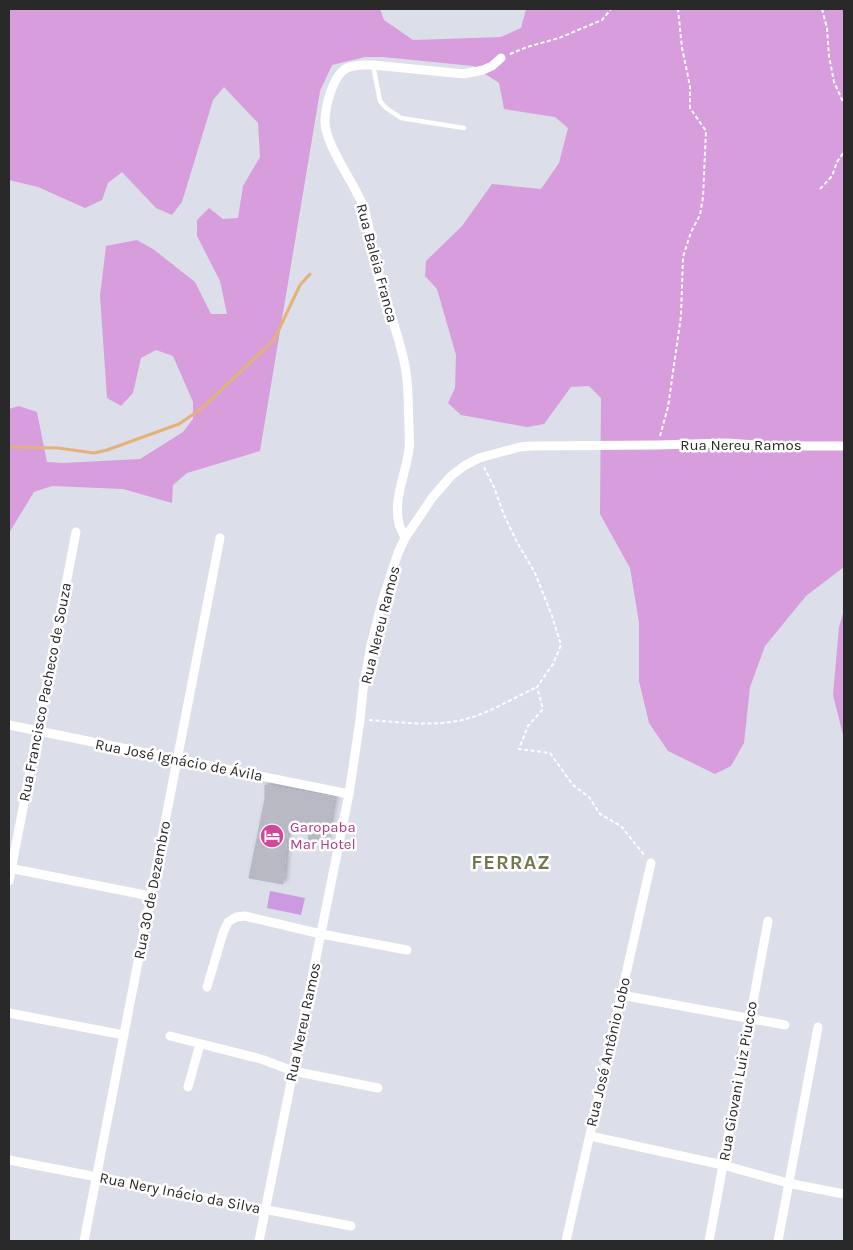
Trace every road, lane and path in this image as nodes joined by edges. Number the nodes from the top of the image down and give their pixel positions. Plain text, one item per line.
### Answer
1 (611, 9) edge
2 (678, 9) edge
3 (822, 9) edge
4 (501, 58) joint
5 (373, 65) junction
6 (844, 104) edge
7 (464, 128) dead end
8 (844, 152) edge
9 (820, 189) dead end
10 (657, 445) junction
11 (844, 446) edge
12 (479, 458) junction
13 (76, 532) dead end
14 (220, 538) dead end
15 (405, 538) junction
16 (537, 687) junction
17 (360, 720) junction
18 (9, 725) edge
19 (38, 731) junction
20 (177, 759) junction
21 (349, 794) junction
22 (651, 863) joint
23 (10, 868) edge
24 (9, 881) edge
25 (150, 896) junction
26 (768, 921) dead end
27 (321, 934) junction
28 (407, 950) dead end
29 (207, 987) dead end
30 (621, 995) junction
31 (9, 1013) edge
32 (750, 1019) junction
33 (785, 1025) dead end
34 (818, 1027) dead end
35 (124, 1035) junction
36 (170, 1036) dead end
37 (200, 1044) junction
38 (293, 1071) junction
39 (188, 1087) dead end
40 (378, 1088) dead end
41 (590, 1136) junction
42 (9, 1160) edge
43 (723, 1165) junction
44 (96, 1177) junction
45 (788, 1182) junction
46 (844, 1194) edge
47 (266, 1210) junction
48 (351, 1226) dead end
49 (84, 1241) edge
50 (259, 1241) edge
51 (566, 1241) edge
52 (709, 1241) edge
53 (778, 1241) edge

1 - 4 path
2 - 10 path
3 - 6 path
4 - 5 street, Rua Baleia Franca
5 - 7 lane
5 - 15 street, Rua Baleia Franca
8 - 9 path
10 - 11 street, Rua Nereu Ramos
10 - 12 street, Rua Nereu Ramos
12 - 15 street, Rua Nereu Ramos
12 - 16 path
13 - 19 street, Rua Francisco Pacheco de Souza
14 - 20 street, Rua 30 de Dezembro
15 - 17 street, Rua Nereu Ramos
16 - 17 path
16 - 22 path
17 - 21 street, Rua Nereu Ramos
18 - 19 street, Rua José Ignácio de Ávila
19 - 20 street, Rua José Ignácio de Ávila
19 - 23 street, Rua Francisco Pacheco de Souza
20 - 21 street, Rua José Ignácio de Ávila
20 - 25 street, Rua 30 de Dezembro
21 - 27 street, Rua Nereu Ramos
22 - 30 street, Rua José Antônio Lobo
23 - 24 street, Rua Francisco Pacheco de Souza
23 - 25 street
25 - 35 street, Rua 30 de Dezembro
26 - 32 street, Rua Giovani Luiz Piucco
27 - 28 street
27 - 29 street
27 - 38 street, Rua Nereu Ramos
30 - 32 street
30 - 41 street, Rua José Antônio Lobo
31 - 35 street
32 - 33 street
32 - 43 street, Rua Giovani Luiz Piucco
34 - 45 street
35 - 44 street, Rua 30 de Dezembro
36 - 37 street
37 - 38 street
37 - 39 street
38 - 40 street
38 - 47 street, Rua Nereu Ramos
41 - 43 street
41 - 51 street, Rua José Antônio Lobo
42 - 44 street, Rua Nery Inácio da Silva
43 - 45 street
43 - 52 street, Rua Giovani Luiz Piucco
44 - 47 street, Rua Nery Inácio da Silva
44 - 49 street, Rua 30 de Dezembro
45 - 46 street
45 - 53 street
47 - 48 street, Rua Nery Inácio da Silva
47 - 50 street, Rua Nereu Ramos

